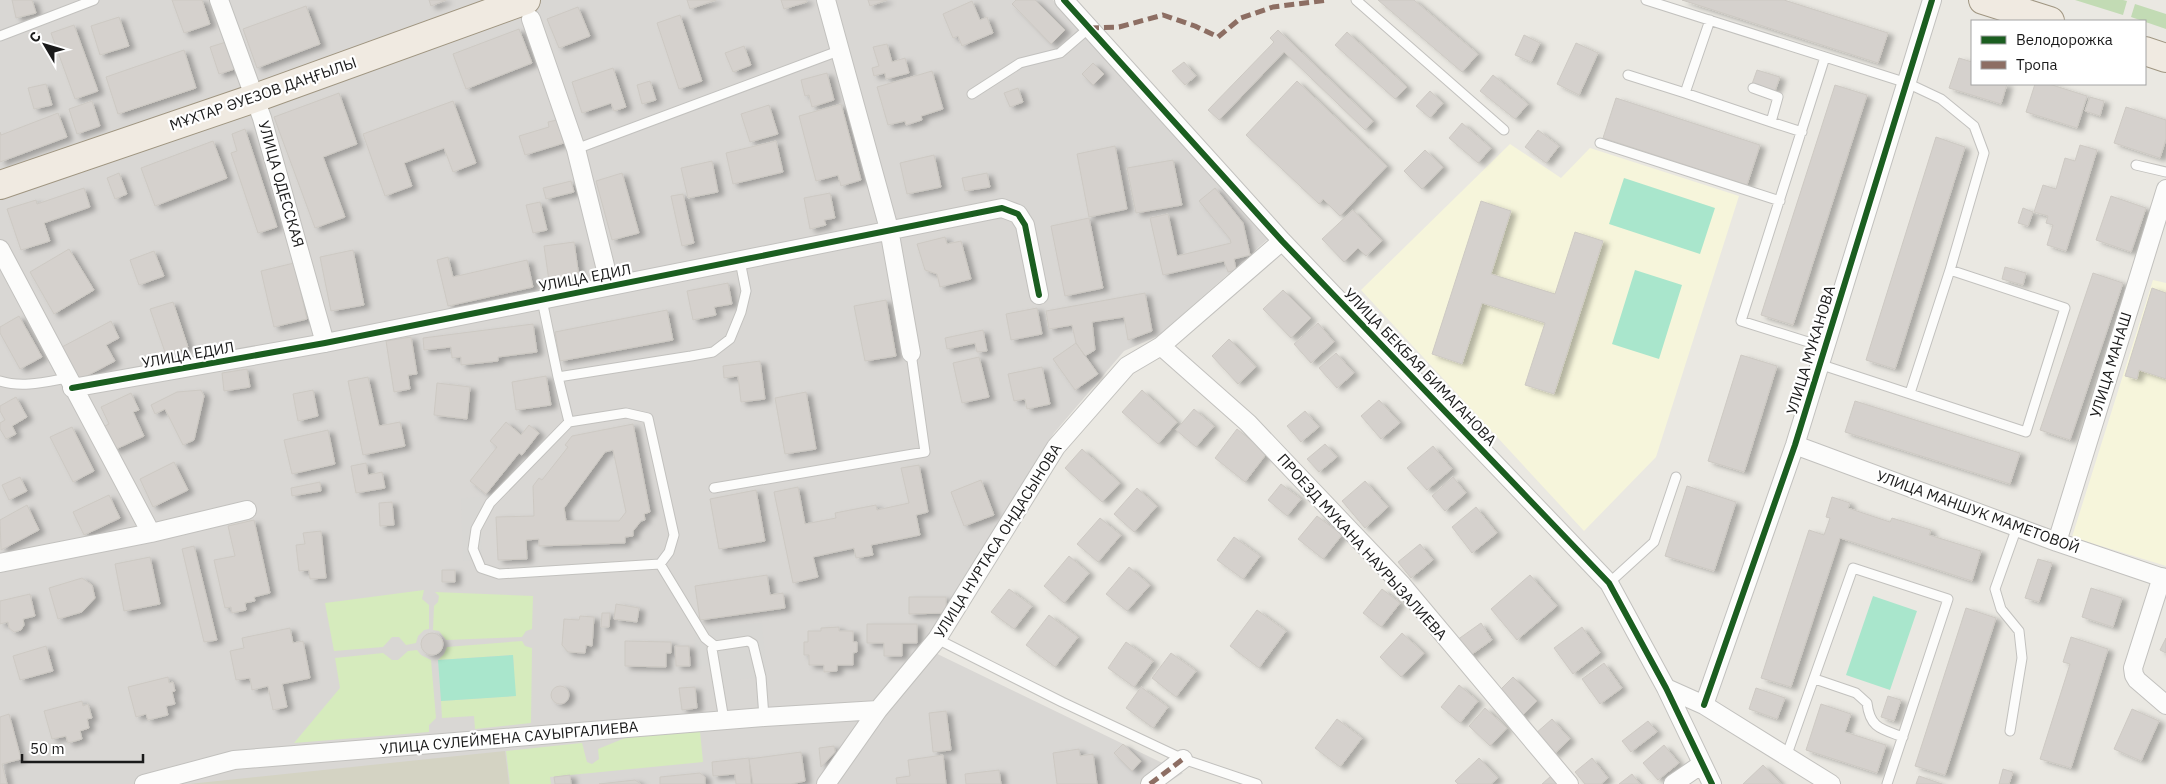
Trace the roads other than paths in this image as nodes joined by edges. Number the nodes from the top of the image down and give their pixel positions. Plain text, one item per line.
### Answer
1 (94, 0) edge
2 (219, 0) edge
3 (826, 0) edge
4 (1064, 0) edge
5 (1356, 0) edge
6 (1646, 0) edge
7 (1932, 0) edge
8 (1983, 0) edge
9 (528, 10) edge
10 (1710, 20) junction
11 (2047, 20) edge
12 (1089, 28) junction
13 (0, 36) edge
14 (841, 50) junction
15 (2146, 51) edge
16 (1825, 57) junction
17 (2166, 58) edge
18 (1628, 75) dead end
19 (1907, 83) junction
20 (1753, 88) dead end
21 (1685, 93) junction
22 (972, 94) dead end
23 (255, 98) junction
24 (1771, 122) junction
25 (1504, 130) dead end
26 (1802, 132) junction
27 (1600, 143) dead end
28 (576, 149) junction
29 (2136, 164) dead end
30 (2166, 172) edge
31 (0, 185) edge
32 (2166, 189) edge
33 (1780, 201) junction
34 (889, 230) junction
35 (1282, 241) junction
36 (0, 249) edge
37 (740, 261) junction
38 (1950, 270) junction
39 (610, 286) junction
40 (1039, 296) dead end
41 (542, 300) junction
42 (326, 343) junction
43 (1162, 346) junction
44 (911, 353) joint
45 (1822, 356) junction
46 (558, 377) junction
47 (0, 381) edge
48 (70, 383) junction
49 (1910, 393) junction
50 (569, 422) junction
51 (1795, 445) junction
52 (1676, 477) dead end
53 (714, 488) dead end
54 (248, 510) dead end
55 (2016, 527) junction
56 (151, 534) junction
57 (2057, 542) junction
58 (0, 563) edge
59 (660, 564) junction
60 (2164, 578) edge
61 (1609, 583) junction
62 (937, 639) junction
63 (715, 646) junction
64 (1815, 679) junction
65 (1666, 688) junction
66 (1704, 704) junction
67 (2166, 705) edge
68 (878, 710) junction
69 (764, 717) junction
70 (724, 720) junction
71 (2010, 731) dead end
72 (1903, 737) junction
73 (1786, 757) junction
74 (1183, 759) junction
75 (1702, 764) junction
76 (144, 784) edge
77 (826, 784) edge
78 (1150, 784) edge
79 (1257, 784) edge
80 (1569, 784) edge
81 (1672, 784) edge
82 (1712, 784) edge
83 (1832, 784) edge
84 (1887, 784) edge

1 - 13 lane
2 - 23 street, УЛИЦА ОДЕССКАЯ
3 - 14 street
4 - 12 street, УЛИЦА БЕКБАЯ БИМАГАНОВА
5 - 25 lane
6 - 10 lane
7 - 19 street, УЛИЦА МУКАНОВА
8 - 11 main road
9 - 23 main road, МҰХТАР ӘУЕЗОВ ДАҢҒЫЛЫ
9 - 28 street
10 - 16 lane
10 - 21 lane
12 - 22 lane
12 - 35 street, УЛИЦА БЕКБАЯ БИМАГАНОВА
14 - 28 lane
14 - 34 street
15 - 17 main road
16 - 19 lane
16 - 26 lane
18 - 21 lane
19 - 38 lane
19 - 45 street, УЛИЦА МУКАНОВА
20 - 24 lane
21 - 24 lane
23 - 31 main road, МҰХТАР ӘУЕЗОВ ДАҢҒЫЛЫ
23 - 42 street, УЛИЦА ОДЕССКАЯ
24 - 26 lane
26 - 33 lane
27 - 33 lane
28 - 39 street
29 - 30 lane
32 - 57 street, УЛИЦА МАНАШ
33 - 45 lane
34 - 37 street, УЛИЦА ЕДИЛ
34 - 40 street, УЛИЦА ЕДИЛ
34 - 44 street
35 - 43 street, УЛИЦА НУРТАСА ОНДАСЫНОВА
35 - 61 street, УЛИЦА БЕКБАЯ БИМАГАНОВА
36 - 48 street
37 - 39 street, УЛИЦА ЕДИЛ
37 - 46 lane
38 - 49 lane
38 - 49 lane
39 - 41 street, УЛИЦА ЕДИЛ
41 - 42 street, УЛИЦА ЕДИЛ
41 - 46 lane
42 - 48 street, УЛИЦА ЕДИЛ
43 - 62 street, УЛИЦА НУРТАСА ОНДАСЫНОВА
43 - 80 street, ПРОЕЗД МУКАНА НАУРЫЗАЛИЕВА
44 - 53 lane
45 - 49 lane
45 - 51 street, УЛИЦА МУКАНОВА
46 - 50 lane
47 - 48 lane
48 - 56 street
50 - 59 lane
50 - 59 lane
51 - 55 street, УЛИЦА МАНШУК МАМЕТОВОЙ
51 - 66 street, УЛИЦА МУКАНОВА
52 - 61 lane
54 - 56 street
55 - 57 street, УЛИЦА МАНШУК МАМЕТОВОЙ
55 - 71 lane
56 - 58 street
57 - 60 street, УЛИЦА МАНШУК МАМЕТОВОЙ
59 - 63 lane
60 - 67 street, УЛИЦА МАНШУК МАМЕТОВОЙ
61 - 65 street, УЛИЦА БЕКБАЯ БИМАГАНОВА
62 - 68 street, УЛИЦА НУРТАСА ОНДАСЫНОВА
62 - 74 lane
63 - 69 lane
63 - 70 lane
64 - 72 lane
64 - 72 lane
64 - 73 lane
65 - 66 street
65 - 75 street, УЛИЦА БЕКБАЯ БИМАГАНОВА
66 - 73 street
68 - 69 street, УЛИЦА СУЛЕЙМЕНА САУЫРГАЛИЕВА
68 - 77 street, УЛИЦА НУРТАСА ОНДАСЫНОВА
69 - 70 street, УЛИЦА СУЛЕЙМЕНА САУЫРГАЛИЕВА
70 - 76 street, УЛИЦА СУЛЕЙМЕНА САУЫРГАЛИЕВА
72 - 84 lane
73 - 83 street
74 - 78 street
74 - 79 lane
75 - 81 street
75 - 82 street, УЛИЦА БЕКБАЯ БИМАГАНОВА

